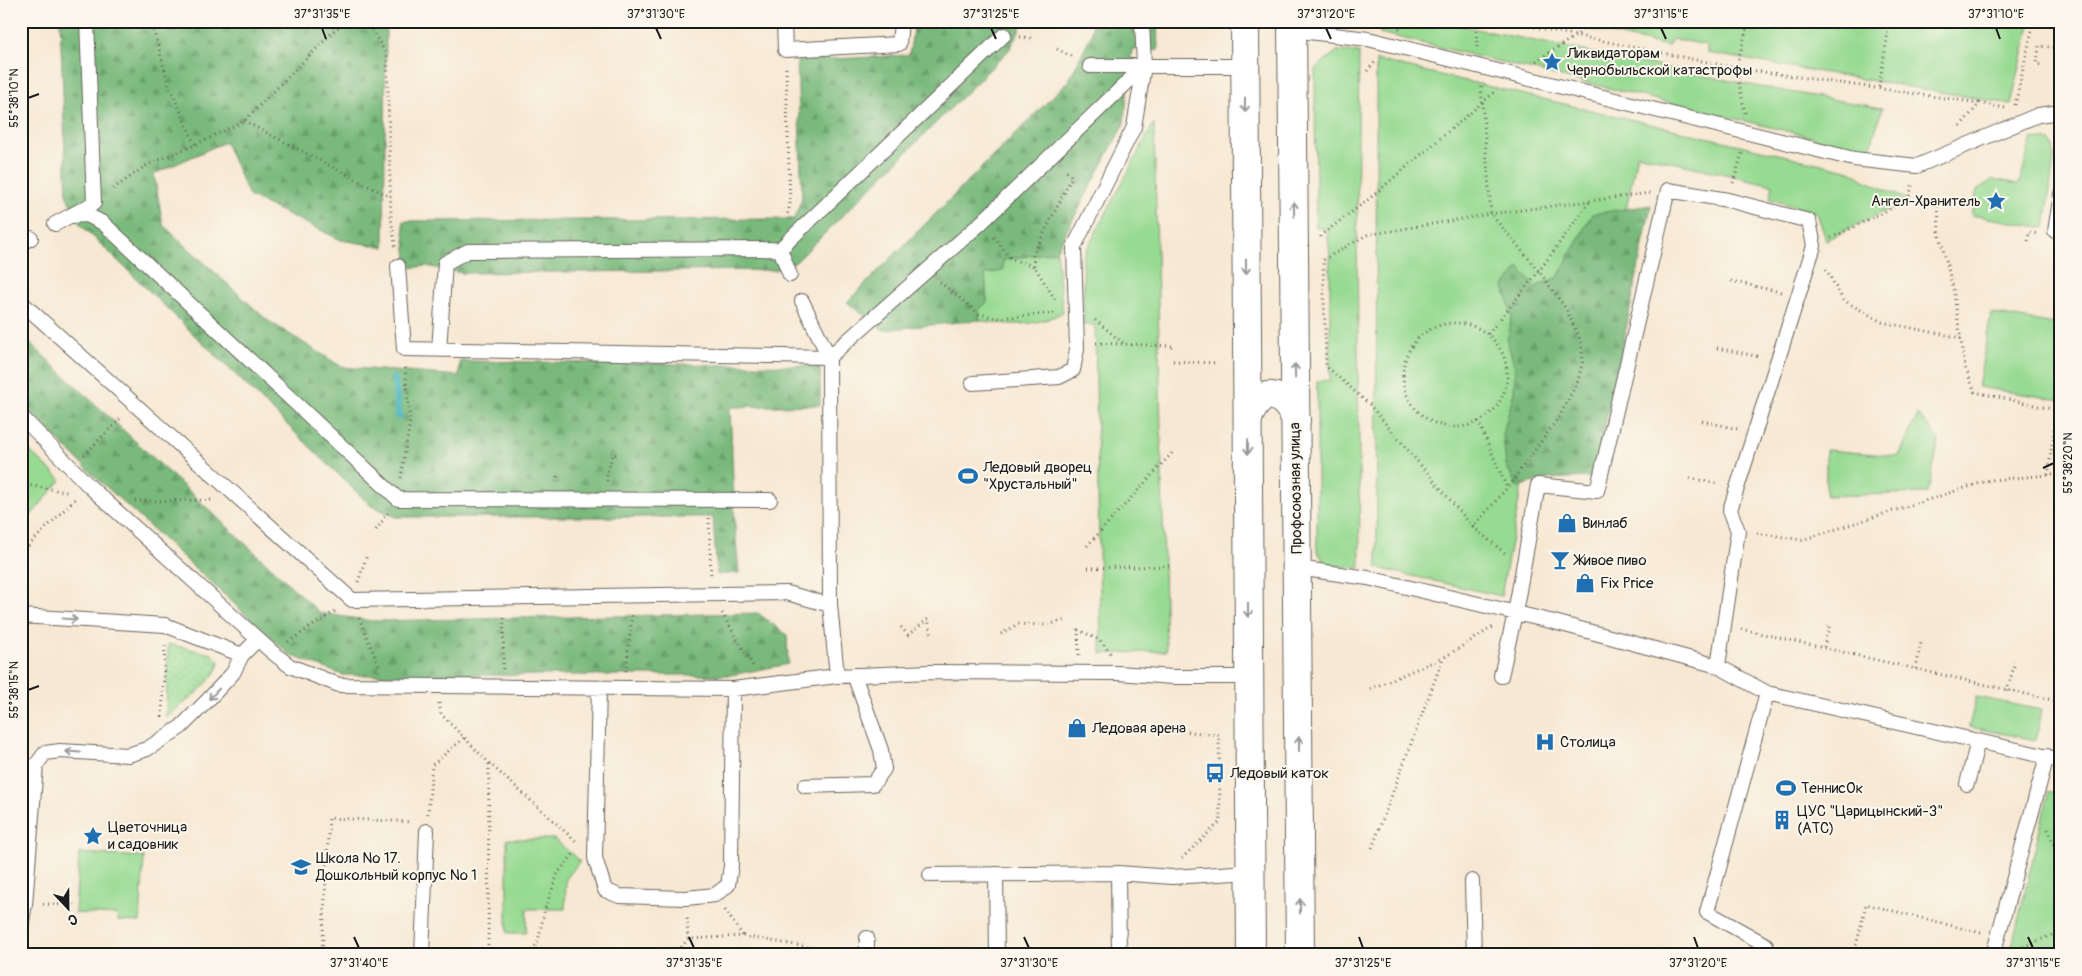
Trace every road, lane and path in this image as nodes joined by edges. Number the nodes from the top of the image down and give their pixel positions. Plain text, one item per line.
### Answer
1 (87, 21) edge
2 (151, 21) edge
3 (344, 21) edge
4 (367, 21) edge
5 (784, 21) edge
6 (901, 21) edge
7 (1142, 21) edge
8 (1245, 21) edge
9 (1505, 21) edge
10 (1593, 21) edge
11 (1890, 21) edge
12 (2034, 21) edge
13 (1292, 25) edge
14 (1004, 35) dead end
15 (1577, 35) junction
16 (2061, 48) edge
17 (785, 50) junction
18 (2040, 65) dead end
19 (1090, 66) dead end
20 (1144, 66) junction
21 (1245, 66) junction
22 (1514, 74) junction
23 (1879, 87) junction
24 (2018, 95) dead end
25 (1483, 102) junction
26 (1980, 103) junction
27 (2014, 110) dead end
28 (2061, 112) edge
29 (244, 121) junction
30 (1953, 133) dead end
31 (195, 145) junction
32 (1051, 155) junction
33 (1917, 166) junction
34 (1668, 190) junction
35 (2061, 194) edge
36 (390, 196) junction
37 (1590, 201) junction
38 (1938, 202) dead end
39 (94, 203) junction
40 (790, 204) dead end
41 (1491, 214) junction
42 (71, 216) junction
43 (982, 222) junction
44 (55, 224) dead end
45 (2061, 232) edge
46 (2044, 235) dead end
47 (2028, 242) dead end
48 (1321, 243) dead end
49 (1814, 246) junction
50 (780, 249) junction
51 (1322, 251) dead end
52 (1322, 260) junction
53 (398, 266) joint
54 (1034, 266) junction
55 (1539, 270) junction
56 (926, 271) junction
57 (790, 275) dead end
58 (1731, 281) dead end
59 (1799, 295) junction
60 (802, 301) dead end
61 (21, 302) edge
62 (2061, 302) edge
63 (1069, 313) junction
64 (2059, 314) dead end
65 (1488, 334) junction
66 (1961, 338) junction
67 (1123, 343) junction
68 (1095, 344) dead end
69 (1172, 346) dead end
70 (1717, 348) dead end
71 (404, 349) junction
72 (440, 350) junction
73 (830, 357) junction
74 (1778, 361) junction
75 (1173, 362) dead end
76 (1216, 363) dead end
77 (973, 383) dead end
78 (2058, 400) dead end
79 (135, 405) junction
80 (2059, 411) edge
81 (21, 416) edge
82 (1248, 420) junction
83 (1296, 420) junction
84 (1478, 421) junction
85 (1702, 421) dead end
86 (1756, 432) junction
87 (1172, 453) dead end
88 (617, 455) dead end
89 (71, 467) junction
90 (607, 473) dead end
91 (2061, 474) edge
92 (2048, 475) junction
93 (1690, 478) dead end
94 (21, 484) edge
95 (1507, 488) junction
96 (1739, 488) junction
97 (240, 499) junction
98 (398, 499) junction
99 (708, 500) junction
100 (770, 500) dead end
101 (107, 502) junction
102 (1473, 527) junction
103 (1738, 531) junction
104 (1087, 546) dead end
105 (21, 553) edge
106 (367, 555) dead end
107 (1170, 566) dead end
108 (1522, 567) junction
109 (1088, 568) dead end
110 (1297, 568) junction
111 (712, 595) junction
112 (634, 596) junction
113 (504, 598) junction
114 (352, 600) junction
115 (830, 605) junction
116 (1515, 613) junction
117 (21, 616) edge
118 (1066, 620) dead end
119 (1830, 624) dead end
120 (166, 625) junction
121 (1724, 625) junction
122 (901, 626) dead end
123 (931, 633) dead end
124 (1001, 634) dead end
125 (258, 640) junction
126 (1921, 642) dead end
127 (1824, 647) junction
128 (272, 652) junction
129 (242, 655) junction
130 (1113, 656) dead end
131 (1080, 658) dead end
132 (1443, 658) junction
133 (2015, 662) dead end
134 (1718, 666) junction
135 (1916, 669) junction
136 (503, 670) dead end
137 (758, 675) dead end
138 (854, 675) junction
139 (837, 676) junction
140 (1501, 676) dead end
141 (1248, 677) junction
142 (625, 679) dead end
143 (388, 687) junction
144 (437, 687) junction
145 (599, 688) junction
146 (733, 689) junction
147 (1370, 689) dead end
148 (2007, 691) junction
149 (1767, 692) junction
150 (2061, 702) edge
151 (1173, 730) dead end
152 (464, 737) junction
153 (161, 741) junction
154 (1978, 741) junction
155 (2047, 756) junction
156 (2061, 760) edge
157 (489, 762) junction
158 (1967, 784) dead end
159 (805, 786) dead end
160 (2036, 798) junction
161 (428, 827) junction
162 (1372, 848) dead end
163 (1180, 860) dead end
164 (2061, 864) edge
165 (1250, 872) junction
166 (1118, 873) junction
167 (996, 874) junction
168 (930, 875) dead end
169 (1472, 881) dead end
170 (715, 895) junction
171 (686, 898) junction
172 (25, 904) junction
173 (75, 905) dead end
174 (21, 927) edge
175 (2061, 931) edge
176 (743, 936) junction
177 (867, 938) dead end
178 (1998, 938) junction
179 (688, 939) junction
180 (2012, 951) dead end
181 (322, 955) edge
182 (422, 955) edge
183 (488, 955) edge
184 (530, 955) edge
185 (675, 955) edge
186 (824, 955) edge
187 (866, 955) edge
188 (997, 955) edge
189 (1119, 955) edge
190 (1251, 955) edge
191 (1300, 955) edge
192 (1474, 955) edge
193 (1766, 955) edge
194 (1854, 955) edge
195 (1993, 955) edge

1 - 39 lane
2 - 31 path
3 - 29 path
4 - 36 path
5 - 17 lane
6 - 17 lane
7 - 20 lane
8 - 21 main road
9 - 15 path
10 - 15 path
11 - 23 path
12 - 24 path
13 - 22 lane
83 -> 13 main road, Профсоюзная улица
14 - 50 lane
15 - 22 path
15 - 23 path
16 - 18 path
17 - 40 path
19 - 20 lane
20 - 21 lane
20 - 32 lane
20 - 63 lane
21 -> 82 main road
22 - 25 path
22 - 33 lane
23 - 26 path
25 - 41 path
25 - 48 path
26 - 27 path
26 - 30 path
28 - 33 lane
29 - 31 path
29 - 36 path
31 - 39 path
32 - 43 lane
32 - 54 path
33 - 49 path
34 - 37 path
34 - 49 lane
34 - 108 lane
35 - 45 lane
36 - 53 path
37 - 41 path
37 - 55 path
38 - 66 path
39 - 42 lane
41 - 52 path
41 - 55 path
42 - 44 lane
42 - 98 lane
43 - 54 path
43 - 56 lane
46 - 47 path
49 - 59 lane
49 - 66 path
50 - 57 lane
50 - 72 lane
51 - 52 path
52 - 102 path
53 - 71 lane
54 - 63 path
55 - 65 path
55 - 95 path
56 - 63 path
56 - 73 lane
58 - 59 path
59 - 74 lane
60 - 73 lane
61 - 79 lane
62 - 64 path
63 - 67 path
63 - 77 lane
65 - 84 path
65 - 84 path
66 - 80 path
67 - 68 path
67 - 69 path
70 - 74 path
71 - 72 lane
71 - 98 path
72 - 73 lane
73 - 115 lane
74 - 86 lane
75 - 76 path
78 - 80 path
79 - 89 path
79 - 97 lane
80 - 92 path
81 - 89 lane
82 - 83 main road
82 -> 141 main road
83 - 110 main road, Профсоюзная улица
84 - 95 path
85 - 86 path
86 - 96 lane
87 - 104 path
88 - 90 path
89 - 101 lane
91 - 92 path
92 - 103 path
93 - 96 path
94 - 105 path
95 - 102 path
96 - 103 lane
97 - 101 path
97 - 114 lane
98 - 99 lane
99 - 100 lane
99 - 111 path
101 - 125 lane
102 - 108 path
103 - 121 lane
106 - 114 path
107 - 109 path
108 - 116 lane
110 - 116 lane
191 -> 110 main road, Профсоюзная улица
111 - 112 lane
111 - 115 lane
111 - 137 path
112 - 113 lane
112 - 142 path
113 - 114 lane
113 - 136 path
114 - 128 path
114 - 143 path
115 - 139 lane
116 - 132 path
116 - 134 lane
116 - 140 lane
117 -> 120 lane
118 - 124 path
119 - 127 path
120 - 129 lane
120 - 153 path
121 - 127 path
121 - 134 lane
122 - 123 path
125 - 128 lane
125 - 129 lane
126 - 135 path
127 - 135 path
128 - 143 lane
129 -> 153 lane
130 - 131 path
132 - 147 path
132 - 162 path
133 - 148 path
134 - 149 lane
135 - 148 path
138 - 139 lane
138 - 141 lane
138 - 159 lane
139 - 146 lane
141 - 165 main road
143 - 144 lane
144 - 145 lane
144 - 152 path
145 - 146 lane
145 - 171 lane
146 - 170 lane
148 - 150 path
149 - 154 lane
149 - 193 lane
151 - 163 path
152 - 157 path
152 - 161 path
153 -> 172 lane
154 - 155 lane
154 - 158 lane
155 - 156 lane
155 - 160 lane
157 - 183 path
157 - 184 path
160 - 164 path
160 - 178 lane
161 - 181 path
161 - 182 lane
165 - 166 lane
165 - 190 main road
166 - 167 lane
166 - 189 lane
167 - 168 lane
167 - 188 lane
169 - 192 lane
170 - 171 lane
170 - 176 path
171 - 179 path
172 - 173 path
172 - 174 lane
175 - 180 path
176 - 179 path
176 - 186 path
177 - 187 lane
178 - 194 path
178 - 195 lane
179 - 185 path

